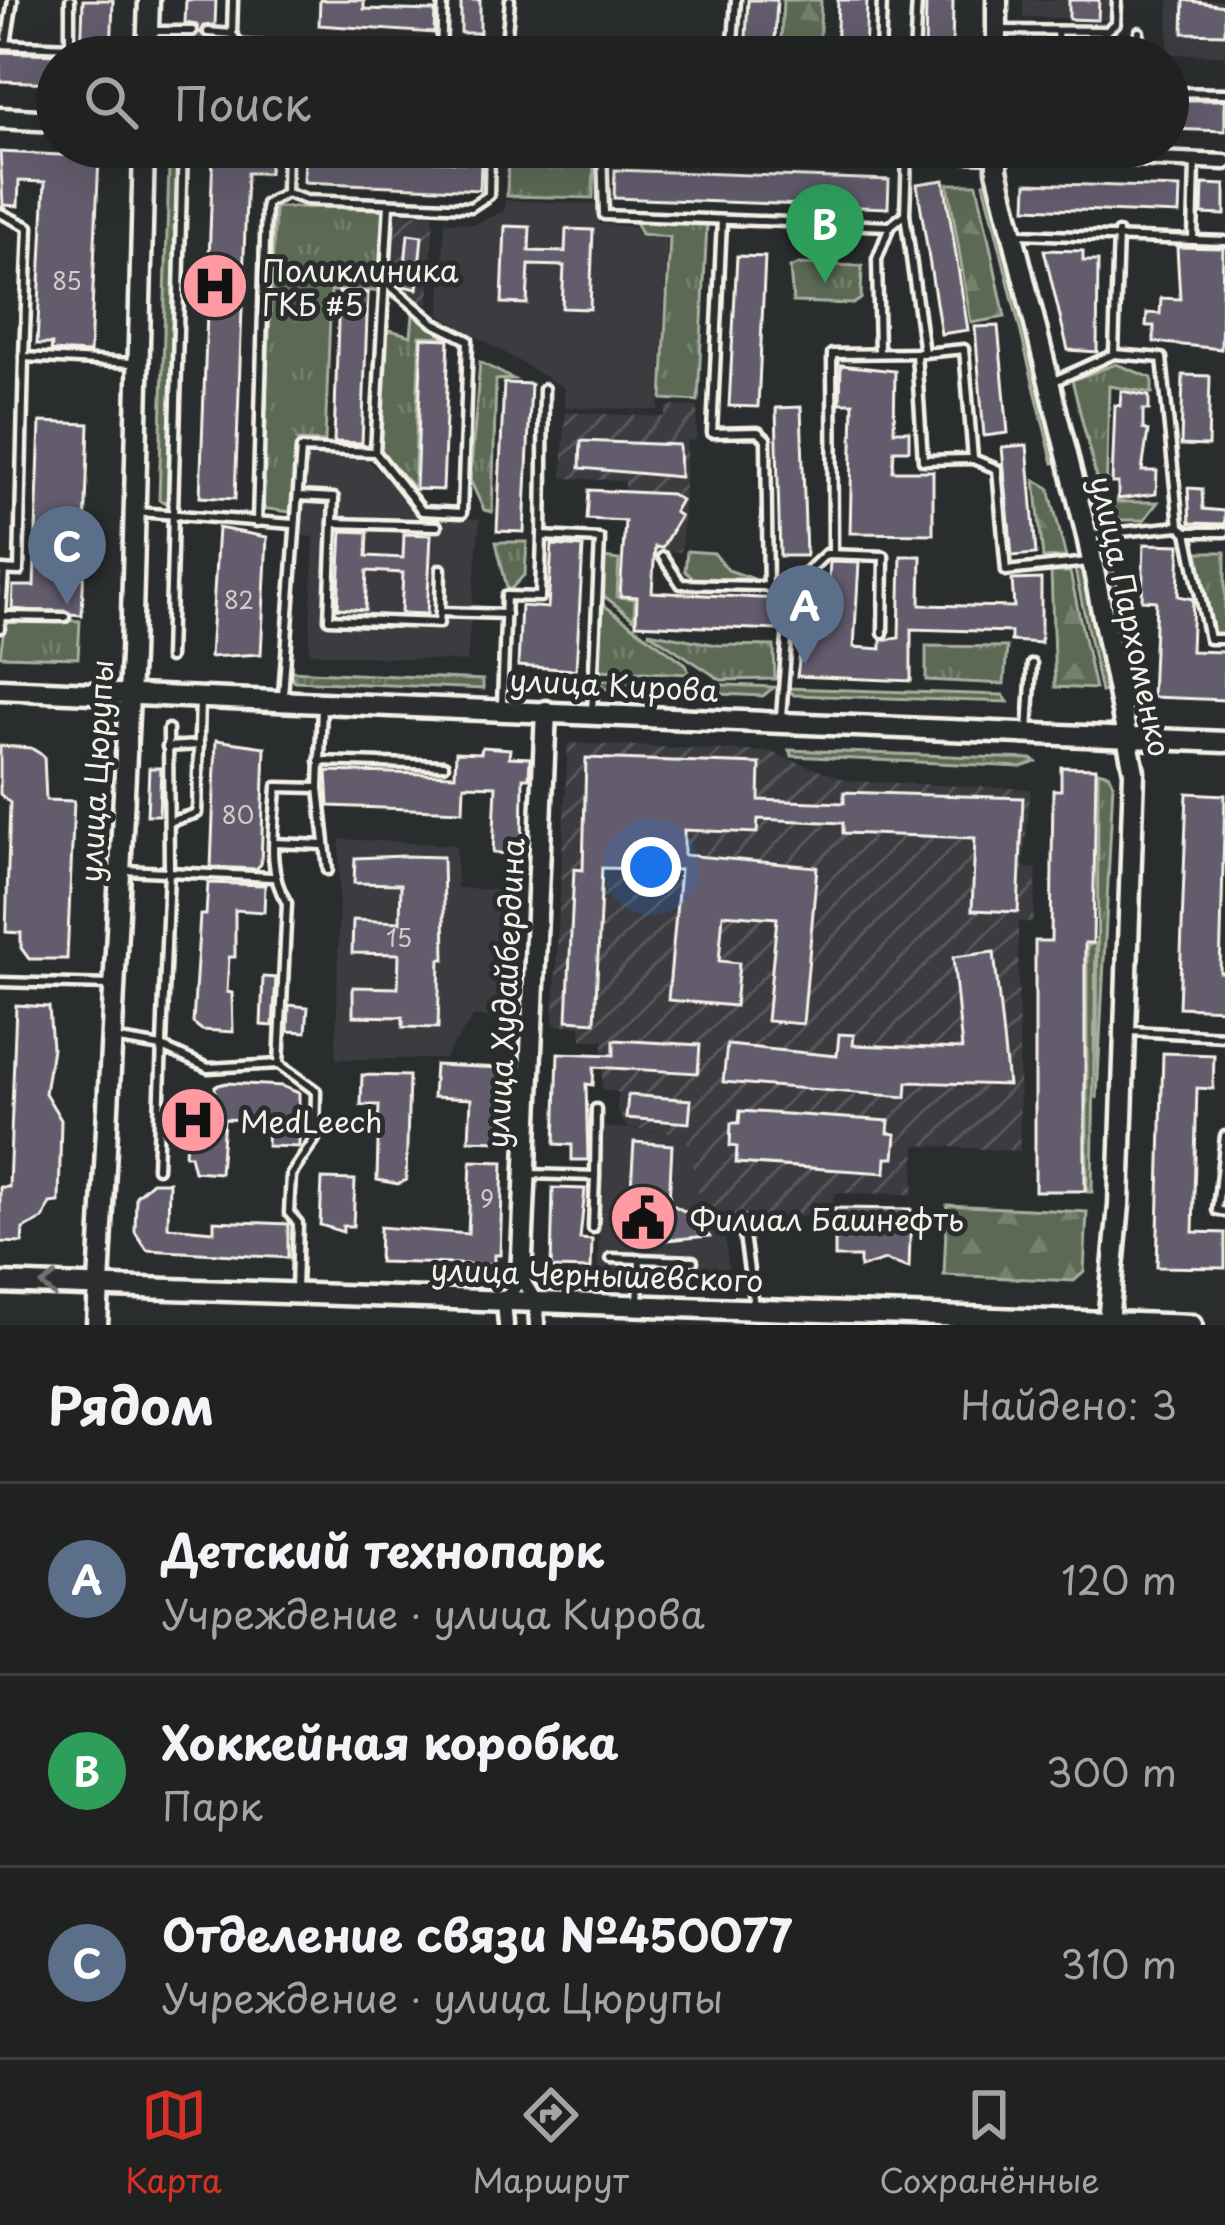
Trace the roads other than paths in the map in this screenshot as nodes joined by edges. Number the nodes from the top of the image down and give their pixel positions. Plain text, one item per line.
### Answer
1 (13, 0) edge
2 (70, 0) edge
3 (149, 0) edge
4 (233, 0) edge
5 (443, 0) edge
6 (510, 0) edge
7 (736, 0) edge
8 (882, 0) edge
9 (917, 0) edge
10 (997, 0) edge
11 (1118, 0) edge
12 (997, 30) junction
13 (148, 31) junction
14 (1057, 31) junction
15 (192, 32) dead end
16 (208, 32) dead end
17 (1139, 32) dead end
18 (232, 34) joint
19 (70, 36) edge
20 (148, 36) edge
21 (442, 36) edge
22 (507, 36) edge
23 (733, 36) edge
24 (881, 36) edge
25 (915, 36) edge
26 (997, 36) edge
27 (1057, 36) edge
28 (1139, 36) edge
29 (3, 44) edge
30 (36, 45) edge
31 (1189, 93) edge
32 (1225, 94) edge
33 (0, 118) edge
34 (36, 120) edge
35 (1189, 159) edge
36 (1196, 160) junction
37 (1225, 162) edge
38 (144, 168) edge
39 (183, 168) edge
40 (286, 168) edge
41 (490, 168) edge
42 (603, 168) edge
43 (906, 168) edge
44 (1001, 168) edge
45 (286, 193) junction
46 (389, 204) junction
47 (0, 213) edge
48 (905, 214) junction
49 (722, 221) junction
50 (890, 226) junction
51 (1118, 233) junction
52 (1016, 234) junction
53 (1193, 239) junction
54 (1225, 241) edge
55 (386, 282) junction
56 (920, 353) junction
57 (879, 354) junction
58 (1114, 354) junction
59 (24, 357) junction
60 (140, 363) junction
61 (1051, 383) junction
62 (544, 389) dead end
63 (375, 452) junction
64 (973, 459) junction
65 (298, 496) junction
66 (136, 512) junction
67 (175, 515) junction
68 (257, 522) junction
69 (333, 523) junction
70 (295, 524) junction
71 (437, 526) dead end
72 (1179, 526) junction
73 (1187, 532) junction
74 (1225, 532) edge
75 (542, 536) junction
76 (1087, 536) junction
77 (833, 554) junction
78 (663, 557) dead end
79 (1092, 562) junction
80 (441, 569) dead end
81 (2, 570) edge
82 (790, 587) junction
83 (768, 588) junction
84 (440, 612) junction
85 (506, 614) junction
86 (1, 616) edge
87 (64, 617) dead end
88 (0, 628) edge
89 (883, 633) dead end
90 (1225, 639) edge
91 (169, 658) dead end
92 (1032, 664) dead end
93 (0, 689) edge
94 (130, 693) junction
95 (200, 696) junction
96 (283, 700) junction
97 (322, 701) junction
98 (502, 709) junction
99 (547, 711) junction
100 (592, 713) junction
101 (781, 722) junction
102 (167, 729) dead end
103 (1028, 733) junction
104 (1129, 738) junction
105 (1225, 742) edge
106 (199, 745) junction
107 (167, 747) junction
108 (319, 761) junction
109 (444, 765) dead end
110 (319, 788) junction
111 (168, 822) junction
112 (274, 843) junction
113 (324, 845) junction
114 (120, 870) junction
115 (328, 870) dead end
116 (169, 871) junction
117 (273, 878) junction
118 (0, 982) edge
119 (114, 986) junction
120 (1127, 1031) junction
121 (1225, 1036) edge
122 (111, 1038) junction
123 (162, 1046) junction
124 (278, 1064) junction
125 (596, 1109) dead end
126 (1225, 1136) edge
127 (157, 1168) dead end
128 (526, 1174) junction
129 (595, 1176) junction
130 (1225, 1212) edge
131 (742, 1221) dead end
132 (593, 1228) dead end
133 (610, 1258) dead end
134 (640, 1259) junction
135 (693, 1262) dead end
136 (521, 1278) junction
137 (0, 1283) edge
138 (98, 1286) junction
139 (296, 1293) junction
140 (504, 1300) junction
141 (536, 1302) junction
142 (638, 1305) junction
143 (754, 1309) junction
144 (857, 1319) edge
145 (1108, 1322) junction
146 (97, 1325) edge
147 (506, 1325) edge
148 (537, 1325) edge
149 (1192, 1325) edge

1 - 29 lane
2 - 19 lane
3 - 13 street
4 - 18 lane
5 - 21 lane
6 - 22 lane
7 - 23 lane
8 - 24 lane
9 - 25 lane
10 - 12 street
11 - 14 lane
12 - 14 lane
12 - 26 street
13 - 15 lane
13 - 20 street
14 - 27 lane
16 - 18 lane
17 - 28 lane
29 - 30 lane
31 - 32 lane
33 - 34 street
35 - 36 street
36 - 37 street
36 - 53 lane
38 - 60 street, улица Цюрупы
39 - 67 lane
40 - 45 lane
41 - 46 lane
42 - 49 lane
43 - 48 lane
44 - 52 street, улица Пархоменко
45 - 46 lane
45 - 68 lane
46 - 55 lane
47 - 59 lane
48 - 50 lane
48 - 56 lane
49 - 50 lane
49 - 83 lane
50 - 57 lane
51 - 52 lane
51 - 53 lane
51 - 58 lane
52 - 61 street, улица Пархоменко
53 - 54 lane
55 - 63 lane
55 - 63 lane
56 - 57 lane
56 - 64 lane
56 - 64 lane
57 - 77 lane
58 - 61 lane
58 - 72 lane
59 - 60 lane
59 - 81 lane
60 - 66 street, улица Цюрупы
61 - 76 street, улица Пархоменко
62 - 75 lane
63 - 65 lane
64 - 79 lane
65 - 69 lane
65 - 70 lane
66 - 67 lane
66 - 94 street, улица Цюрупы
67 - 68 lane
67 - 91 lane
68 - 70 lane
69 - 71 lane
69 - 84 lane
70 - 96 lane
72 - 73 lane
72 - 76 lane
73 - 74 lane
73 - 90 lane
75 - 85 lane
75 - 100 lane
76 - 79 street, улица Пархоменко
77 - 82 lane
77 - 89 lane
78 - 83 lane
79 - 104 street, улица Пархоменко
80 - 84 lane
81 - 86 lane
82 - 83 lane
82 - 101 lane
84 - 85 lane
85 - 98 lane
86 - 87 lane
86 - 88 lane
92 - 103 lane
93 - 94 street, улица Кирова
94 - 95 street, улица Кирова
94 - 114 street, улица Цюрупы
95 - 96 street, улица Кирова
95 - 106 lane
96 - 97 street, улица Кирова
97 - 98 street, улица Кирова
97 - 108 lane
98 - 99 street, улица Кирова
99 - 100 street, улица Кирова
99 - 128 street, улица Худайбердина
100 - 101 street, улица Кирова
101 - 103 street, улица Кирова
102 - 107 lane
103 - 104 street, улица Кирова
104 - 105 street, улица Кирова
104 - 120 street, улица Пархоменко
106 - 107 lane
106 - 111 lane
107 - 111 lane
108 - 109 lane
108 - 110 lane
110 - 112 lane
110 - 113 lane
111 - 116 lane
112 - 113 lane
112 - 117 lane
113 - 115 lane
114 - 116 lane
114 - 119 street, улица Цюрупы
116 - 117 lane
116 - 123 lane
117 - 124 lane
118 - 119 lane
119 - 122 street, улица Цюрупы
120 - 121 lane
120 - 145 street, улица Пархоменко
122 - 123 lane
122 - 138 street, улица Цюрупы
123 - 124 lane
123 - 127 lane
124 - 139 lane
125 - 129 lane
126 - 130 lane
128 - 129 lane
128 - 136 street, улица Худайбердина
129 - 132 lane
131 - 143 lane
133 - 134 lane
134 - 135 lane
134 - 142 lane
136 - 140 street
136 - 141 street
138 -> 137 street, улица Чернышевского
138 - 139 street, улица Чернышевского
138 - 146 street, улица Цюрупы
139 - 140 street, улица Чернышевского
140 - 141 street, улица Чернышевского
140 - 147 street
141 - 142 street, улица Чернышевского
141 - 148 street
142 - 143 street, улица Чернышевского
143 - 144 street, улица Чернышевского
144 - 145 street, улица Чернышевского
145 - 149 street, улица Чернышевского

